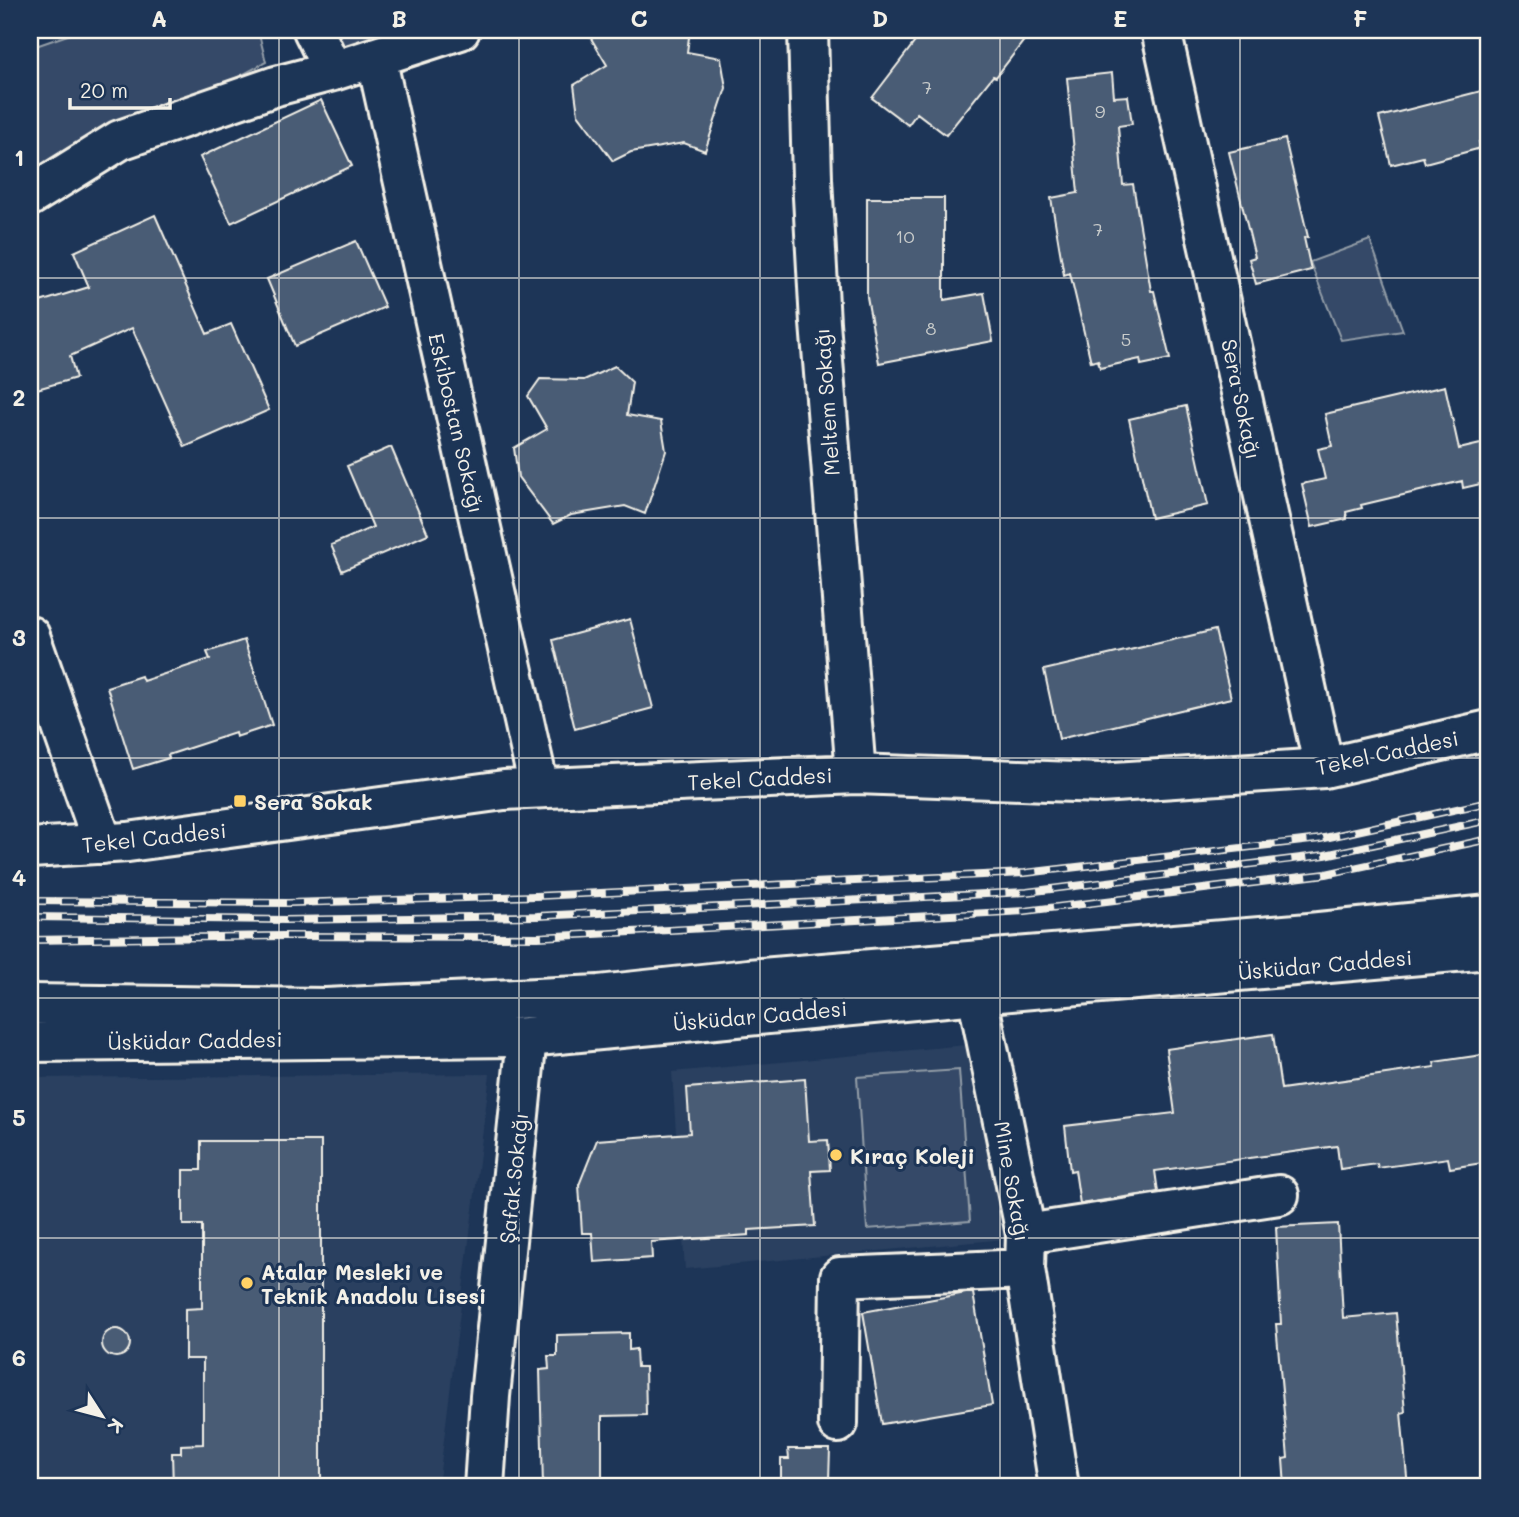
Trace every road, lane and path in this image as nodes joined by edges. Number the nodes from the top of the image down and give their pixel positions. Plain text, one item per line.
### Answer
1 (313, 30) edge
2 (460, 30) edge
3 (808, 30) edge
4 (1161, 30) edge
5 (376, 57) junction
6 (333, 71) junction
7 (30, 196) edge
8 (30, 636) edge
9 (1489, 730) edge
10 (1324, 768) junction
11 (856, 774) junction
12 (539, 789) junction
13 (103, 844) junction
14 (30, 848) edge
15 (1489, 915) edge
16 (1489, 949) edge
17 (972, 978) junction
18 (30, 1004) edge
19 (527, 1037) junction
20 (30, 1042) edge
21 (1279, 1195) dead end
22 (1025, 1252) junction
23 (838, 1423) dead end
24 (484, 1487) edge
25 (1059, 1487) edge

1 - 6 street
2 - 5 street
3 - 11 street, Meltem Sokağı
4 - 10 street, Sera Sokağı
5 - 6 street
5 - 12 street, Eskibostan Sokağı
6 - 7 street
8 - 13 street
9 - 10 street, Tekel Caddesi
10 - 11 street, Tekel Caddesi
11 - 12 street, Tekel Caddesi
12 - 13 street, Tekel Caddesi
13 - 14 street, Tekel Caddesi
15 - 17 street, Üsküdar Caddesi
16 - 17 street, Üsküdar Caddesi
17 - 18 street, Üsküdar Caddesi
17 - 19 street, Üsküdar Caddesi
17 - 22 street, Mine Sokağı
19 - 20 street, Üsküdar Caddesi
19 - 24 street, Şafak Sokağı
21 - 22 street
22 - 23 street
22 - 25 street, Mine Sokağı

